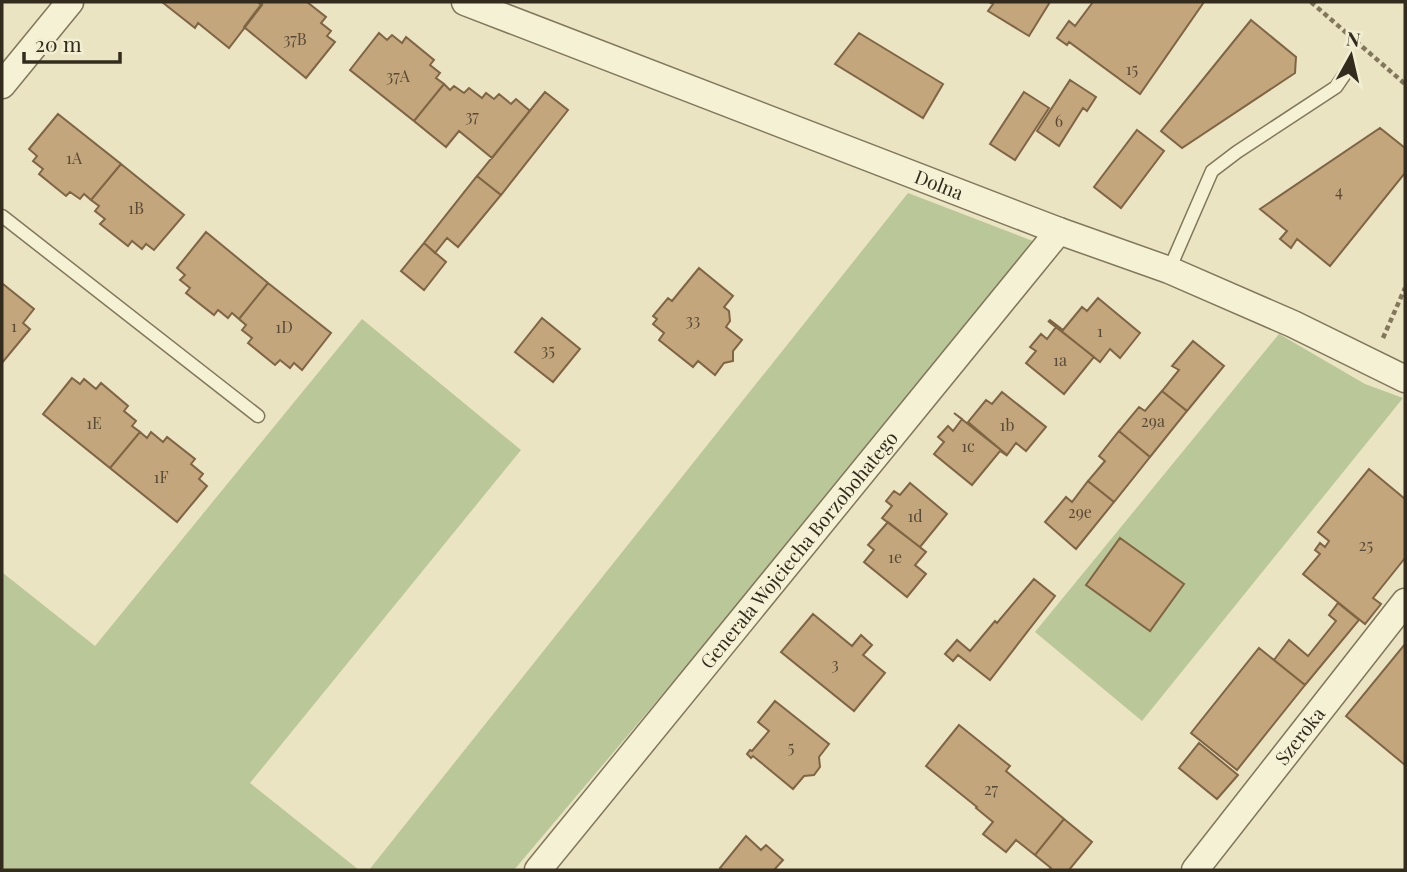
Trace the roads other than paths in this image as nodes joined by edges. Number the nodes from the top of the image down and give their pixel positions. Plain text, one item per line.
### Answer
1 (70, 2) edge
2 (465, 2) edge
3 (1349, 68) dead end
4 (2, 85) edge
5 (2, 216) edge
6 (1059, 231) junction
7 (1169, 270) junction
8 (1405, 379) edge
9 (258, 415) dead end
10 (1405, 602) edge
11 (538, 870) edge
12 (1195, 870) edge

1 - 4 street
2 - 6 street, Dolna
3 - 7 lane
5 - 9 lane
6 - 7 street, Dolna
6 - 11 street, Generała Wojciecha Borzobohatego
7 - 8 street, Dolna
10 - 12 street, Szeroka

